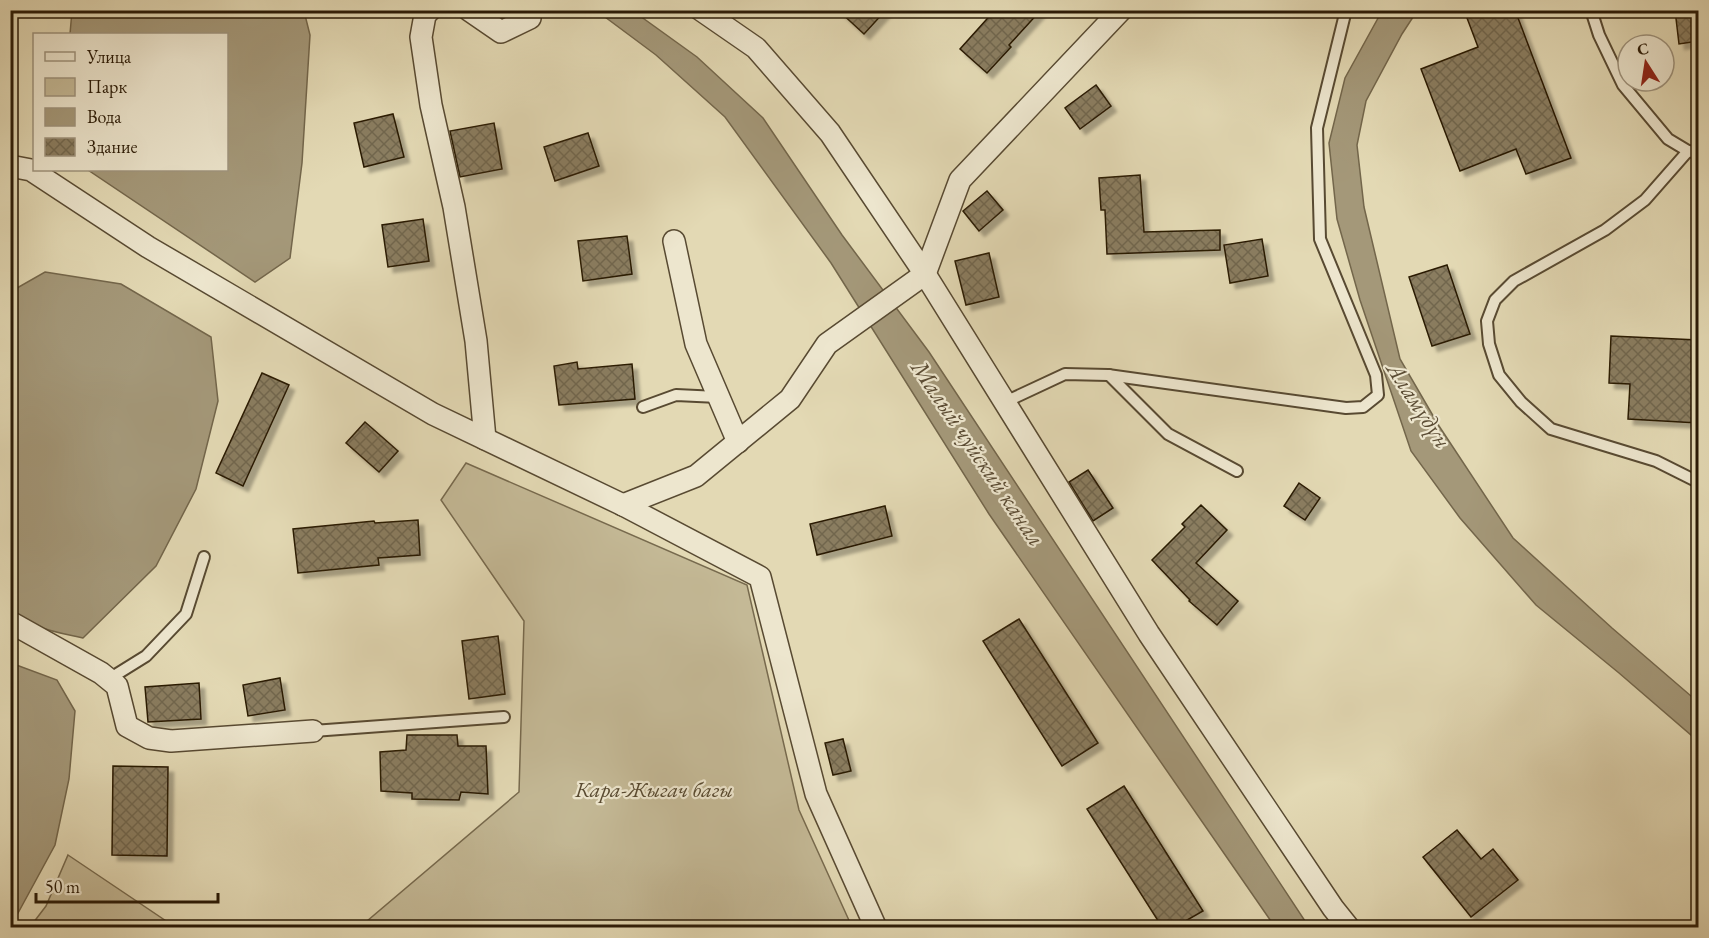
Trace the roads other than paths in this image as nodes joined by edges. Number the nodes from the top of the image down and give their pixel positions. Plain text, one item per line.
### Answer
1 (430, 10) edge
2 (470, 10) edge
3 (701, 10) edge
4 (1121, 10) edge
5 (1346, 10) edge
6 (1592, 10) edge
7 (530, 18) dead end
8 (1693, 152) edge
9 (10, 166) edge
10 (674, 241) dead end
11 (925, 274) junction
12 (1108, 375) junction
13 (718, 397) junction
14 (1005, 402) junction
15 (643, 407) dead end
16 (485, 439) junction
17 (738, 442) junction
18 (1237, 471) dead end
19 (1698, 482) edge
20 (623, 505) junction
21 (204, 557) dead end
22 (10, 622) edge
23 (109, 679) junction
24 (504, 717) dead end
25 (313, 730) joint
26 (876, 927) edge
27 (1349, 927) edge

1 - 16 street
2 - 7 street
3 - 11 street
4 - 11 street
5 - 12 lane
6 - 8 lane
8 - 19 lane
9 - 16 street
10 - 13 street
11 - 14 street
11 - 17 street
12 - 14 lane
12 - 18 lane
13 - 15 lane
13 - 17 street
14 - 27 street
16 - 20 street
17 - 20 street
20 - 26 street
21 - 23 lane
22 - 23 street
23 - 25 street
24 - 25 lane

